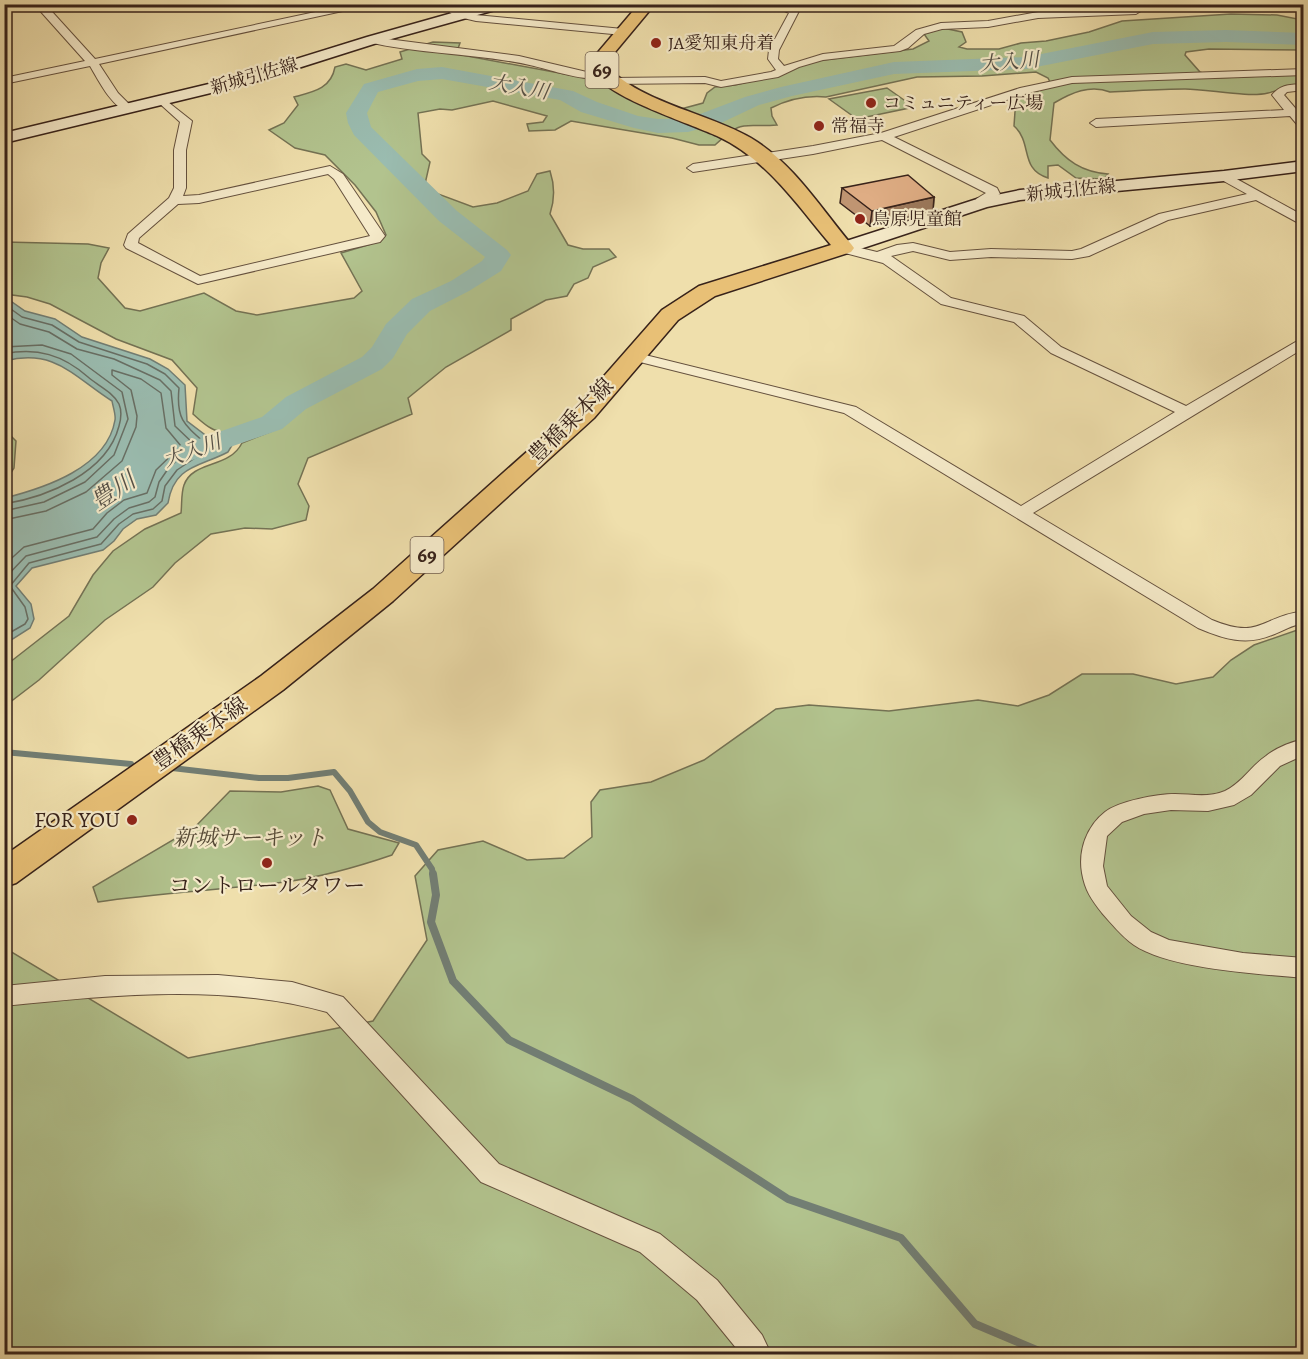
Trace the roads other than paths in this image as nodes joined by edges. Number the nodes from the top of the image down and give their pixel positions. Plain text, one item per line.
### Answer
1 (39, 4) edge
2 (370, 4) edge
3 (443, 4) edge
4 (501, 4) edge
5 (648, 4) edge
6 (774, 4) edge
7 (1140, 4) edge
8 (462, 16) junction
9 (623, 32) junction
10 (372, 40) junction
11 (93, 63) junction
12 (782, 70) junction
13 (1304, 72) edge
14 (608, 78) junction
15 (4, 81) edge
16 (1304, 87) edge
17 (163, 101) junction
18 (128, 109) junction
19 (1298, 112) edge
20 (1096, 123) dead end
21 (1304, 126) edge
22 (884, 136) junction
23 (4, 138) edge
24 (767, 157) junction
25 (1304, 166) edge
26 (693, 168) dead end
27 (1224, 176) junction
28 (1257, 196) junction
29 (175, 200) junction
30 (983, 203) junction
31 (1304, 222) edge
32 (844, 248) junction
33 (880, 256) junction
34 (1304, 341) edge
35 (633, 356) junction
36 (1187, 412) junction
37 (1021, 513) junction
38 (1304, 617) edge
39 (1304, 746) edge
40 (4, 873) edge
41 (1304, 968) edge
42 (4, 996) edge
43 (757, 1354) edge

1 - 11 street
2 - 11 street
3 - 8 street
4 - 8 main road, 新城引佐線
5 - 9 main road, 69
6 - 12 street
7 - 12 street
8 - 9 street
8 - 10 main road, 新城引佐線
9 - 14 main road, 69
10 - 14 street
10 - 17 main road, 新城引佐線
11 - 15 street
11 - 18 street
12 - 14 street
13 - 22 street
14 - 24 main road, 69
16 - 19 street
17 - 18 main road, 新城引佐線
17 - 29 street
18 - 23 main road, 新城引佐線
19 - 20 street
19 - 21 street
22 - 24 street
22 - 30 street
24 - 26 street
24 - 32 main road, 69
25 - 27 main road, 新城引佐線
27 - 28 street
27 - 30 main road, 新城引佐線
28 - 31 street
28 - 33 street
29 - 29 street
30 - 32 main road, 新城引佐線
32 - 33 street
32 - 35 main road, 豊橋乗本線 / 69
33 - 36 street
34 - 36 street
35 - 37 street
35 - 40 main road, 豊橋乗本線 / 69
36 - 37 street
37 - 38 street
39 - 41 street
42 - 43 street

